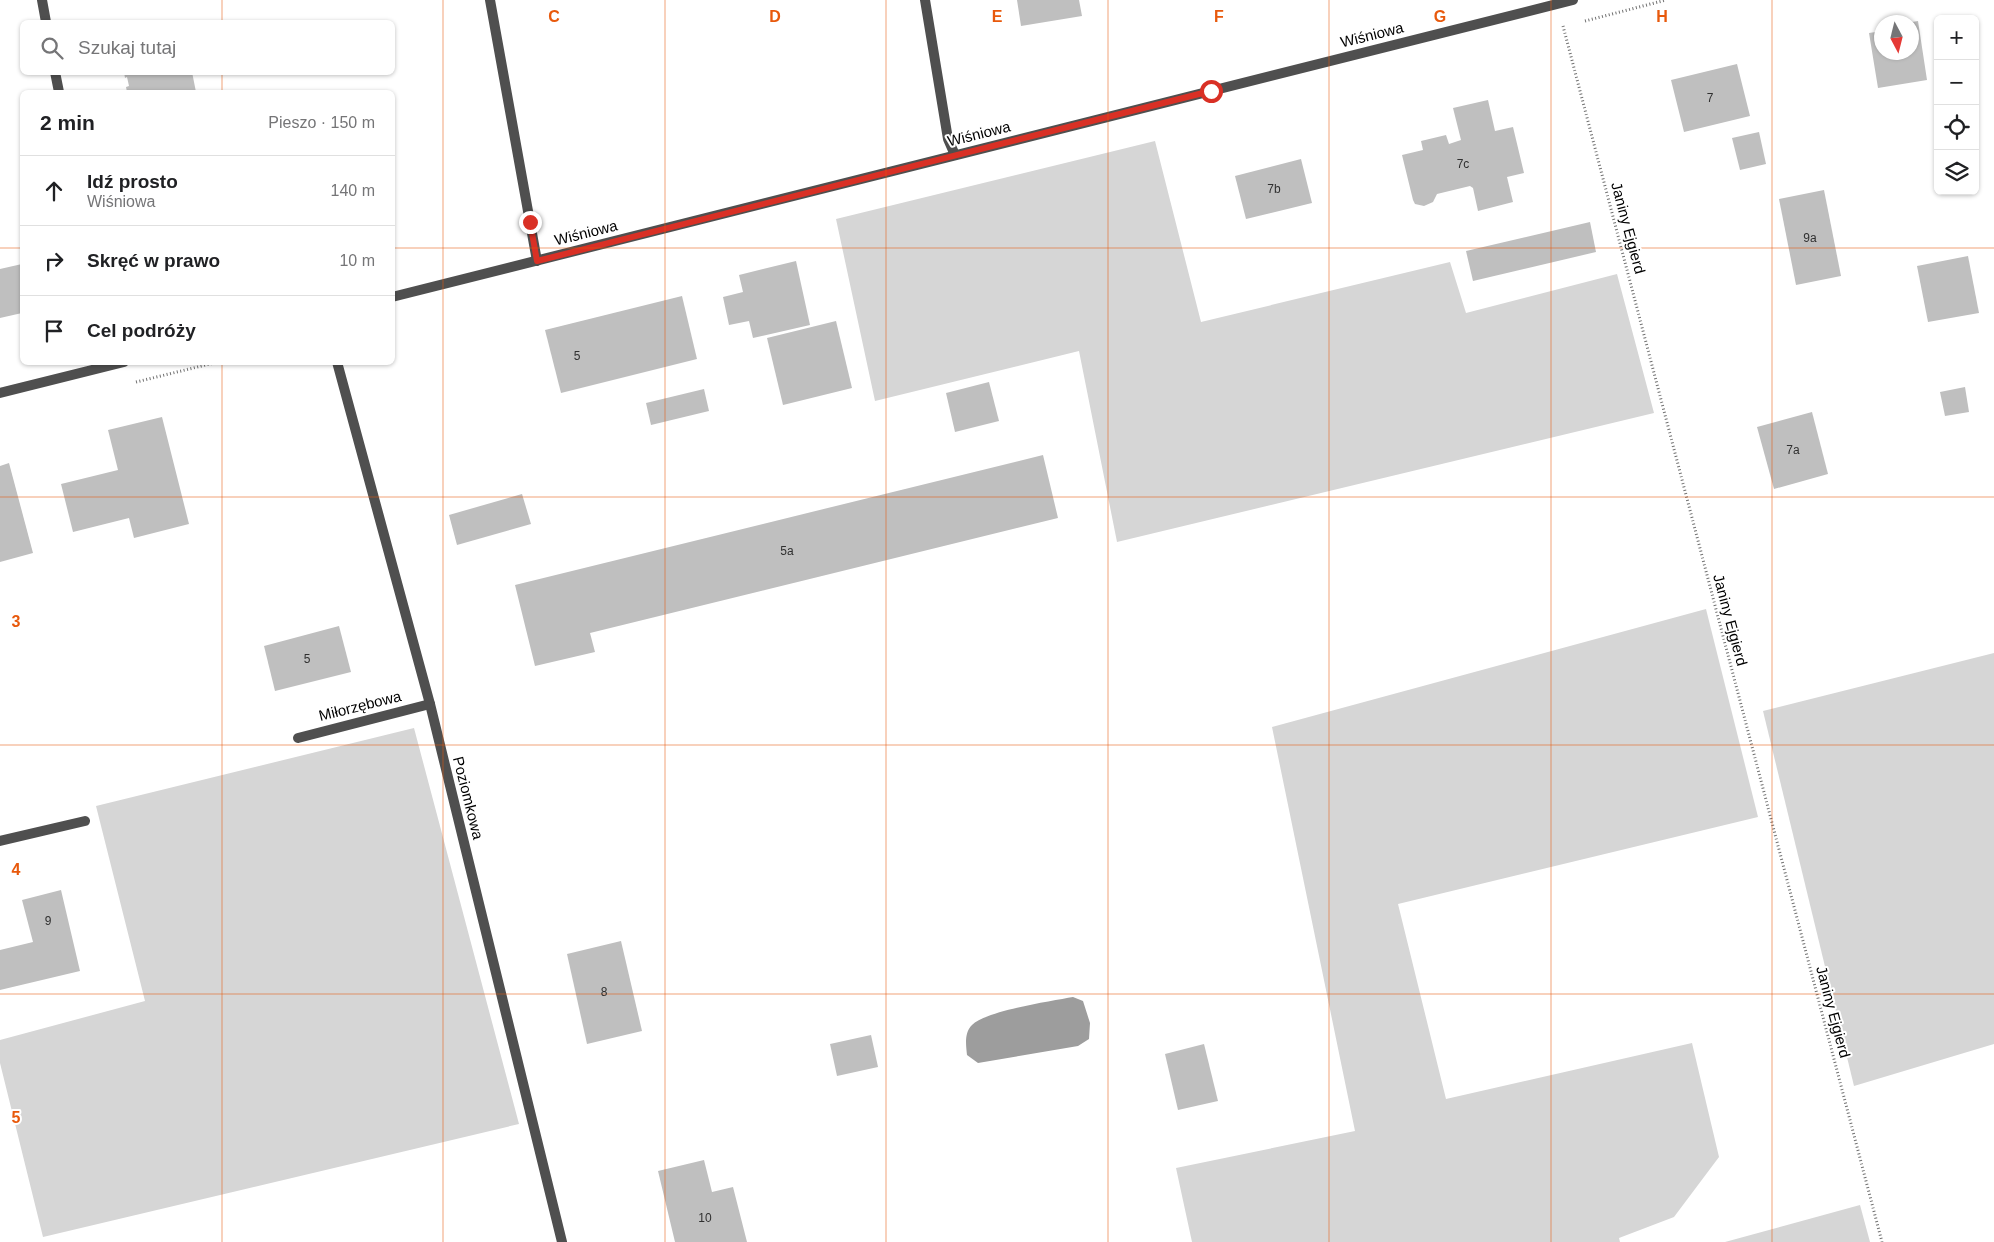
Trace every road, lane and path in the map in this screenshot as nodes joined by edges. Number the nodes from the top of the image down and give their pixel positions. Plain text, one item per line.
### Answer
1 (42, 0) edge
2 (490, 0) edge
3 (925, 0) edge
4 (1573, 0) edge
5 (1557, 4) junction
6 (46, 20) edge
7 (56, 75) edge
8 (59, 90) edge
9 (954, 155) junction
10 (537, 261) junction
11 (395, 296) edge
12 (104, 365) edge
13 (338, 365) edge
14 (0, 392) edge
15 (430, 704) junction
16 (298, 738) dead end
17 (85, 821) dead end
18 (0, 842) edge
19 (562, 1242) edge
20 (1882, 1242) edge

1 - 6 street
2 - 10 street
3 - 9 street
4 - 5 street, Wiśniowa
5 - 9 street, Wiśniowa
5 - 20 path, Janiny Ejgierd
7 - 8 street
9 - 10 street, Wiśniowa
10 - 11 street, Wiśniowa
12 - 14 street
13 - 15 street, Poziomkowa
15 - 16 street, Miłorzębowa
15 - 19 street, Poziomkowa
17 - 18 street

